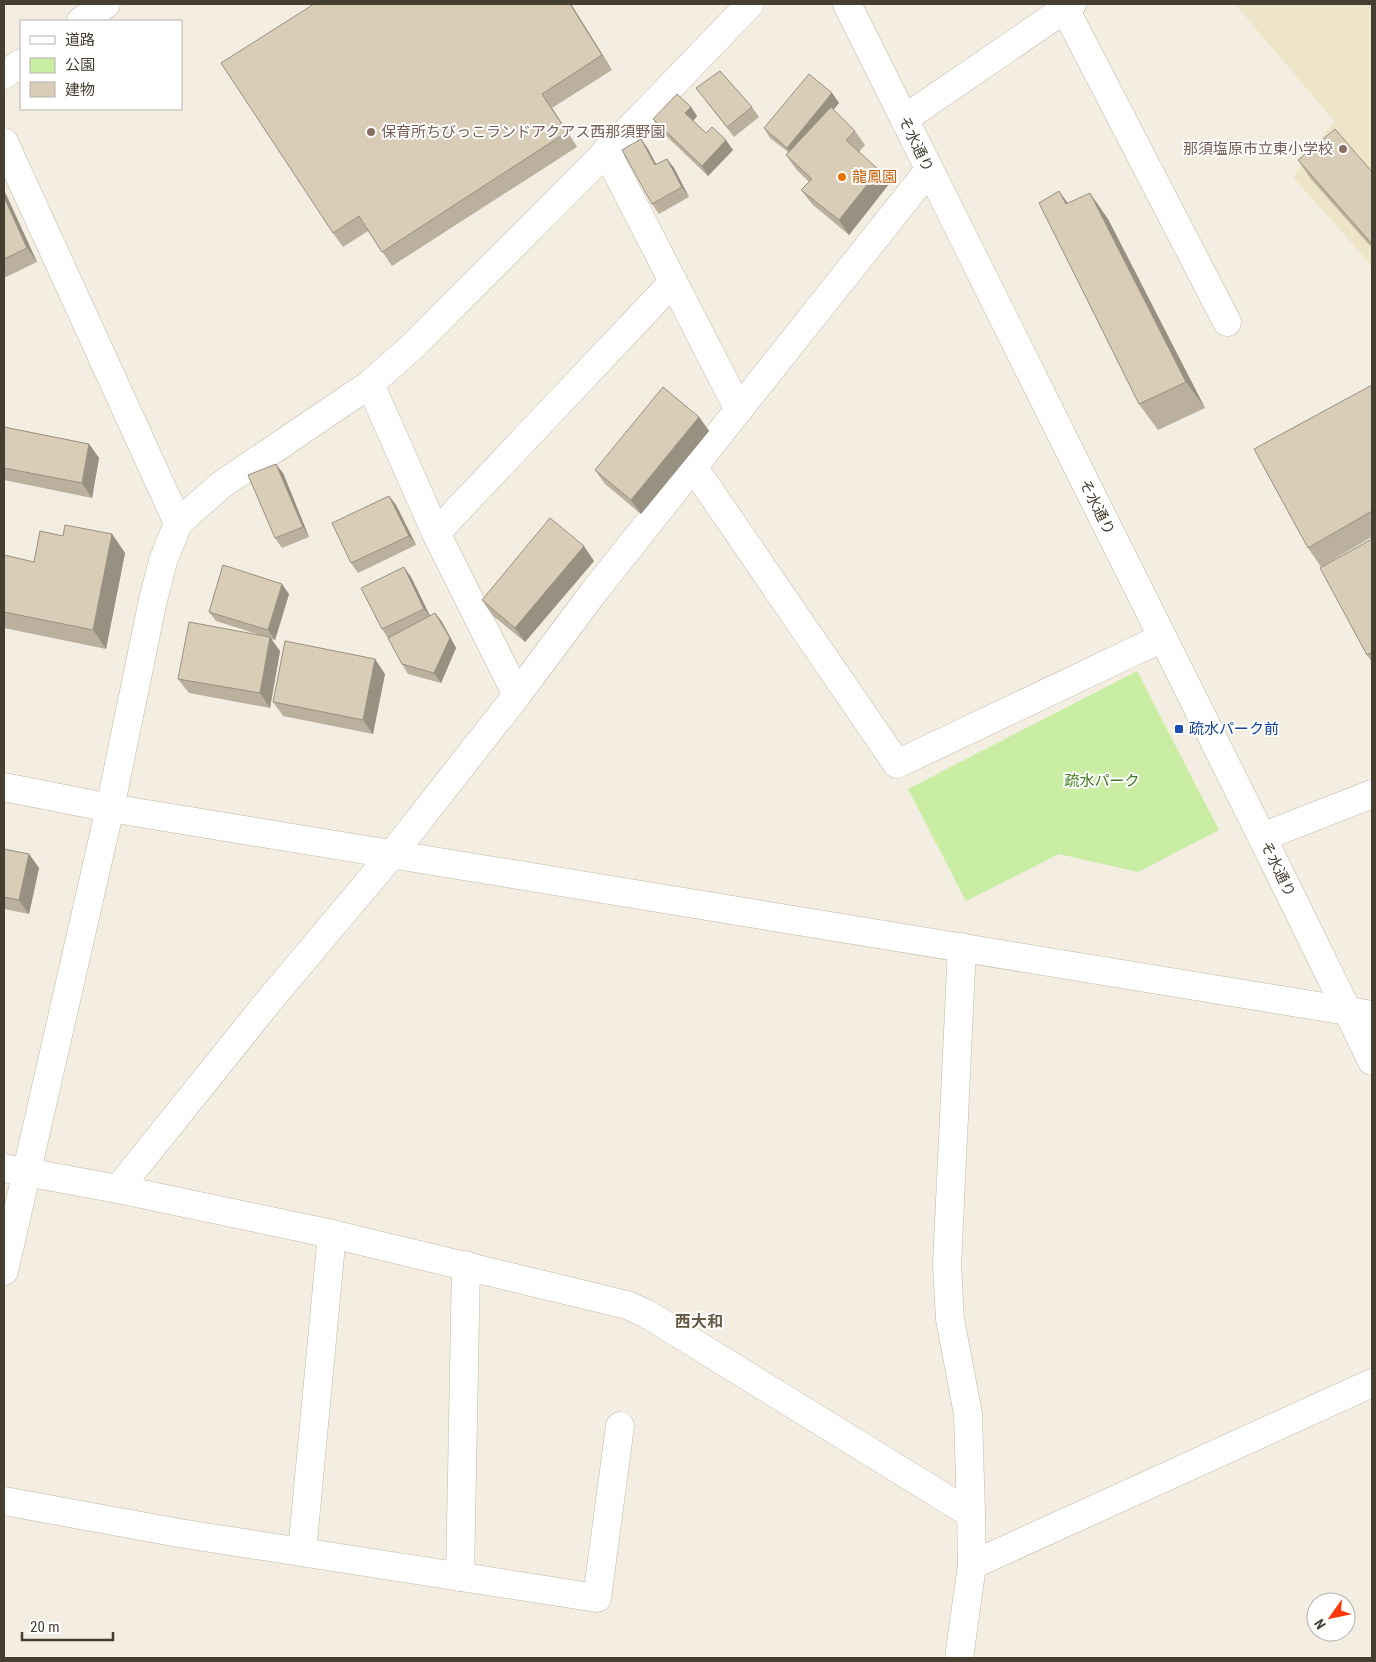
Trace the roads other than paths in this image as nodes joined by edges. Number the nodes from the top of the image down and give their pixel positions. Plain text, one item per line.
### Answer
1 (106, 4) edge
2 (750, 4) edge
3 (846, 4) edge
4 (1068, 6) edge
5 (82, 20) edge
6 (20, 64) edge
7 (4, 75) edge
8 (904, 119) junction
9 (4, 142) edge
10 (606, 151) junction
11 (929, 170) junction
12 (673, 282) junction
13 (1227, 322) dead end
14 (370, 384) junction
15 (739, 410) junction
16 (694, 468) junction
17 (178, 523) junction
18 (436, 533) junction
19 (1162, 638) junction
20 (517, 695) junction
21 (4, 787) edge
22 (1372, 794) edge
23 (110, 808) junction
24 (1262, 837) junction
25 (393, 853) junction
26 (962, 947) junction
27 (1360, 1012) edge
28 (1372, 1061) edge
29 (15, 1170) edge
30 (118, 1189) junction
31 (332, 1234) junction
32 (466, 1266) junction
33 (4, 1271) edge
34 (1372, 1384) edge
35 (620, 1426) dead end
36 (4, 1501) edge
37 (970, 1514) junction
38 (302, 1552) junction
39 (972, 1565) junction
40 (460, 1577) junction
41 (959, 1658) edge

1 - 5 street
2 - 10 street
3 - 8 street, そ水通り
4 - 8 street
4 - 13 street
6 - 7 street
8 - 11 street, そ水通り
9 - 17 street
10 - 12 street
10 - 14 street
11 - 15 street
11 - 19 street, そ水通り
12 - 15 street
12 - 18 street
14 - 17 street
14 - 18 street
15 - 16 street
16 - 19 street
16 - 20 street
17 - 23 street
18 - 20 street
19 - 24 street, そ水通り
20 - 25 street
21 - 23 street
22 - 24 street
23 - 25 street
23 - 29 street
24 - 27 street, そ水通り
25 - 26 street
25 - 30 street
26 - 27 street
26 - 37 street
27 - 28 street, そ水通り
29 - 30 street
29 - 33 street
30 - 31 street
31 - 32 street
31 - 38 street
32 - 37 street
32 - 40 street
34 - 39 street
35 - 40 street
36 - 38 street
37 - 39 street
38 - 40 street
39 - 41 street

